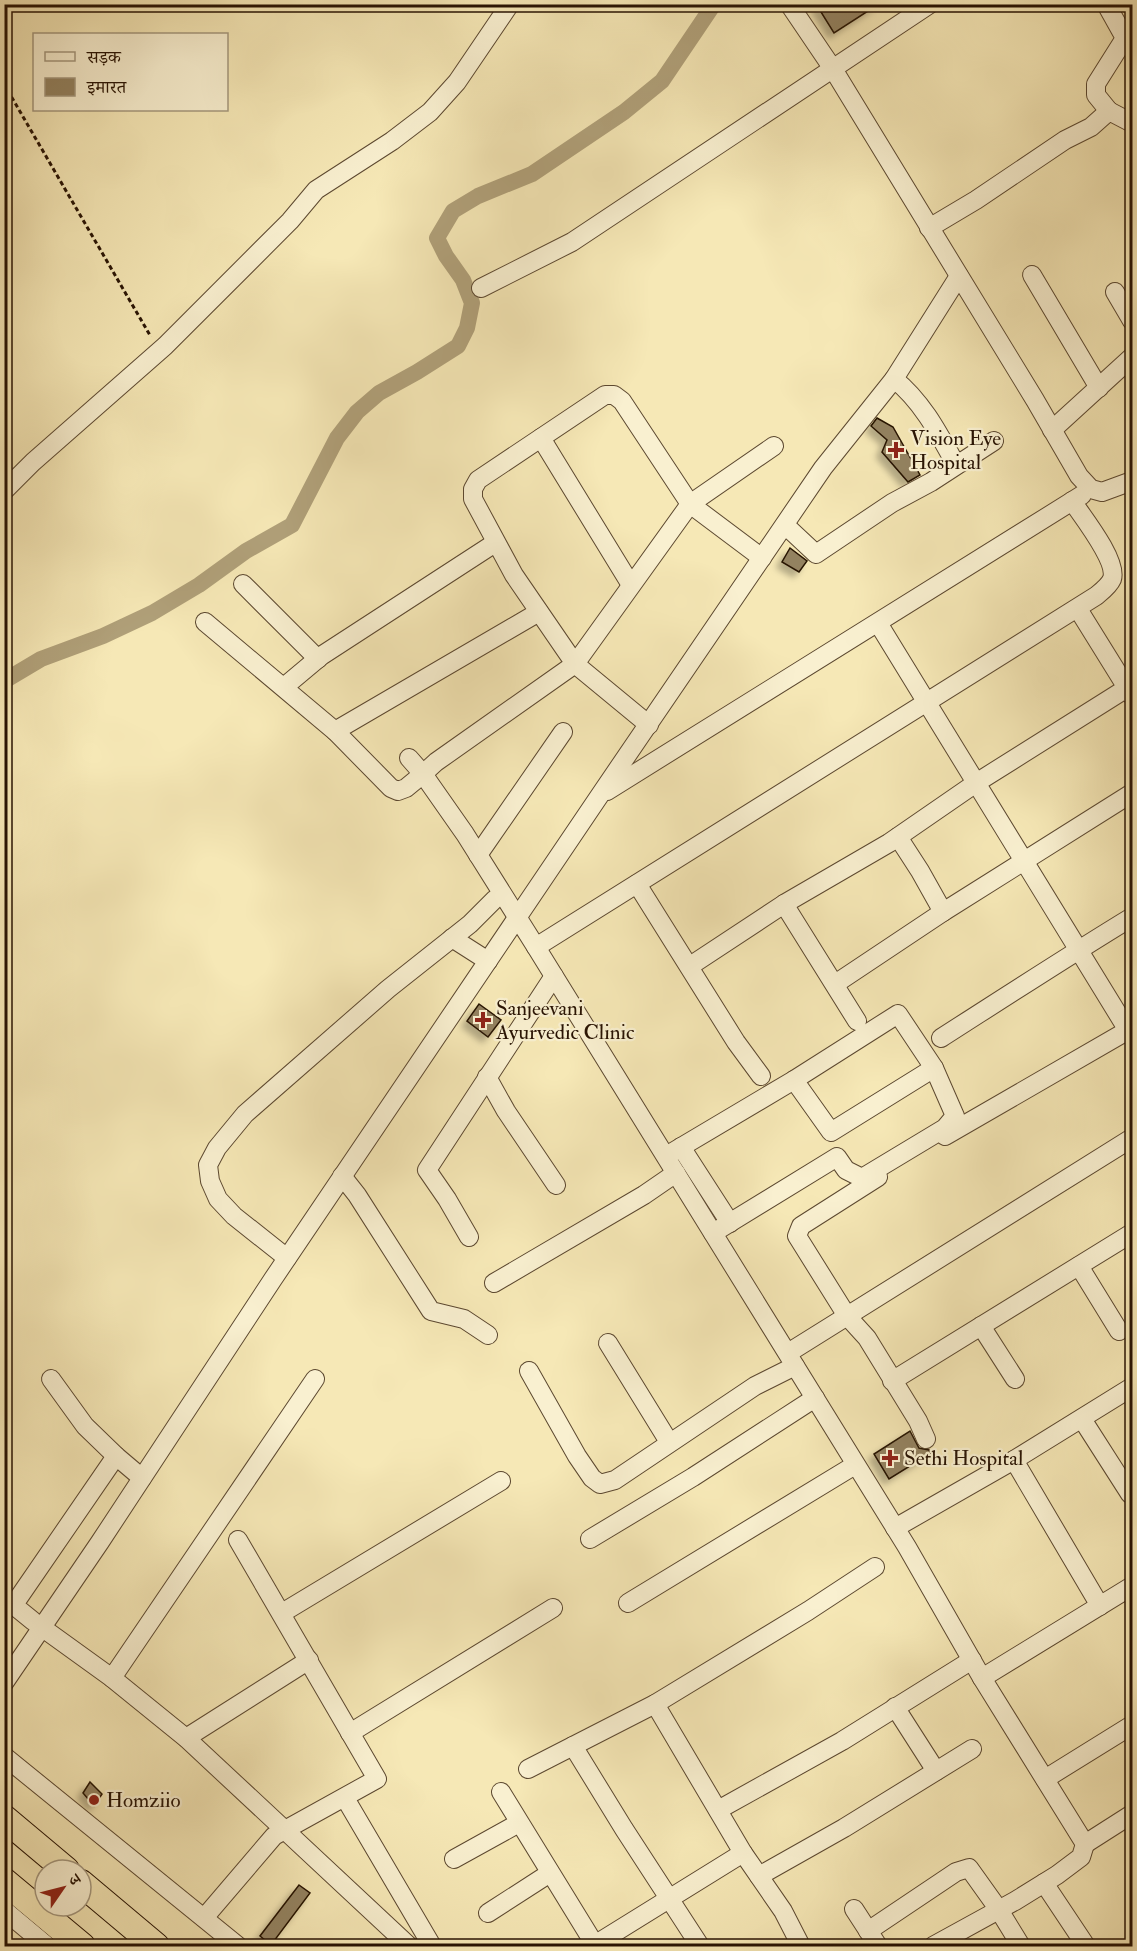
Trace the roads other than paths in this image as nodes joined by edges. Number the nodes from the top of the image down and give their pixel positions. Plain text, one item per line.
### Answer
1 (510, 4) edge
2 (789, 4) edge
3 (930, 4) edge
4 (1106, 4) edge
5 (1129, 36) edge
6 (833, 69) junction
7 (1109, 111) junction
8 (1132, 123) edge
9 (929, 228) junction
10 (1032, 275) dead end
11 (959, 276) junction
12 (481, 288) dead end
13 (1115, 292) dead end
14 (1132, 321) edge
15 (1132, 357) edge
16 (894, 379) junction
17 (1099, 388) junction
18 (1052, 430) junction
19 (541, 438) junction
20 (994, 441) dead end
21 (774, 446) dead end
22 (956, 465) junction
23 (1132, 481) edge
24 (1091, 489) junction
25 (4, 491) edge
26 (1072, 501) junction
27 (690, 504) junction
28 (784, 525) junction
29 (495, 543) junction
30 (762, 558) junction
31 (243, 584) dead end
32 (631, 585) junction
33 (1078, 609) junction
34 (539, 612) junction
35 (205, 622) dead end
36 (878, 623) junction
37 (318, 659) junction
38 (575, 664) junction
39 (284, 687) junction
40 (1130, 692) edge
41 (927, 703) junction
42 (648, 724) junction
43 (335, 731) junction
44 (563, 732) dead end
45 (409, 758) dead end
46 (423, 774) junction
47 (976, 783) junction
48 (1132, 793) edge
49 (600, 795) junction
50 (898, 837) junction
51 (478, 855) junction
52 (1025, 862) junction
53 (637, 884) junction
54 (495, 899) dead end
55 (784, 904) junction
56 (943, 912) junction
57 (518, 917) junction
58 (1132, 917) edge
59 (452, 938) junction
60 (536, 947) junction
61 (1078, 949) junction
62 (488, 961) junction
63 (690, 966) junction
64 (554, 976) junction
65 (835, 984) junction
66 (857, 1021) dead end
67 (1131, 1032) edge
68 (941, 1038) dead end
69 (934, 1068) junction
70 (761, 1076) dead end
71 (487, 1077) junction
72 (794, 1080) junction
73 (831, 1132) junction
74 (1132, 1138) edge
75 (683, 1146) junction
76 (666, 1156) junction
77 (837, 1157) junction
78 (676, 1173) junction
79 (342, 1176) junction
80 (556, 1185) dead end
81 (732, 1221) junction
82 (713, 1233) junction
83 (1132, 1233) edge
84 (469, 1237) dead end
85 (287, 1258) junction
86 (1079, 1266) junction
87 (494, 1283) dead end
88 (847, 1316) junction
89 (981, 1326) junction
90 (1119, 1331) dead end
91 (488, 1335) dead end
92 (608, 1342) dead end
93 (791, 1360) junction
94 (529, 1371) dead end
95 (51, 1379) dead end
96 (315, 1379) dead end
97 (1016, 1379) dead end
98 (892, 1381) junction
99 (1132, 1387) edge
100 (815, 1398) junction
101 (1082, 1419) junction
102 (926, 1439) dead end
103 (669, 1442) junction
104 (116, 1456) junction
105 (1014, 1460) junction
106 (855, 1465) junction
107 (142, 1478) junction
108 (501, 1481) dead end
109 (1130, 1494) dead end
110 (895, 1528) junction
111 (590, 1539) dead end
112 (238, 1540) dead end
113 (875, 1567) dead end
114 (1132, 1586) edge
115 (628, 1603) dead end
116 (1100, 1606) junction
117 (553, 1608) dead end
118 (282, 1613) junction
119 (43, 1627) junction
120 (309, 1660) junction
121 (972, 1660) junction
122 (111, 1678) junction
123 (982, 1678) junction
124 (4, 1683) edge
125 (656, 1704) junction
126 (895, 1707) junction
127 (1132, 1725) edge
128 (350, 1733) junction
129 (186, 1738) junction
130 (573, 1746) junction
131 (972, 1749) dead end
132 (4, 1756) edge
133 (528, 1769) dead end
134 (936, 1771) junction
135 (1045, 1779) junction
136 (501, 1792) dead end
137 (345, 1797) junction
138 (718, 1810) junction
139 (1132, 1814) edge
140 (4, 1818) edge
141 (519, 1823) junction
142 (285, 1830) junction
143 (1085, 1844) junction
144 (743, 1852) junction
145 (52, 1858) edge
146 (454, 1859) dead end
147 (550, 1873) junction
148 (759, 1876) junction
149 (4, 1881) edge
150 (1044, 1883) junction
151 (93, 1893) edge
152 (670, 1899) junction
153 (854, 1909) dead end
154 (4, 1910) edge
155 (999, 1910) junction
156 (488, 1913) dead end
157 (204, 1918) junction
158 (873, 1939) edge
159 (942, 1944) edge
160 (594, 1946) edge
161 (47, 1947) edge
162 (82, 1947) edge
163 (156, 1947) edge
164 (238, 1947) edge
165 (409, 1947) edge
166 (432, 1947) edge
167 (700, 1947) edge
168 (801, 1947) edge
169 (1021, 1947) edge
170 (1086, 1947) edge

1 - 25 street
2 - 6 street
3 - 6 street
4 - 5 street
5 - 7 street
6 - 9 street
6 - 12 street
7 - 8 street
7 - 9 street
9 - 11 street
10 - 17 street
11 - 16 street
11 - 18 street
13 - 14 street
15 - 17 street
16 - 22 street
16 - 28 street
17 - 18 street
18 - 24 street
19 - 27 street
19 - 29 street
19 - 32 street
20 - 22 street
21 - 27 street
22 - 28 street
23 - 24 street
24 - 26 street
26 - 33 street
26 - 36 street
27 - 30 street
27 - 32 street
28 - 30 street
29 - 34 street
29 - 37 street
30 - 42 street
31 - 37 street
32 - 38 street
33 - 40 street
33 - 41 street
34 - 38 street
34 - 43 street
35 - 39 street
36 - 41 street
36 - 49 street
37 - 39 street
38 - 42 street
38 - 46 street
39 - 43 street
40 - 47 street
41 - 47 street
41 - 53 street
42 - 49 street
43 - 46 street
44 - 51 street
45 - 46 street
46 - 51 street
47 - 50 street
47 - 52 street
48 - 52 street
49 - 57 street
50 - 55 street
50 - 56 street
51 - 57 street
52 - 56 street
52 - 61 street
53 - 60 street
53 - 63 street
54 - 59 street
55 - 63 street
55 - 65 street
56 - 65 street
57 - 60 street
57 - 62 street
58 - 61 street
59 - 62 street
59 - 85 street
60 - 64 street
61 - 67 street
61 - 68 street
62 - 79 street
63 - 70 street
64 - 71 street
64 - 76 street
65 - 66 street
67 - 88 street
69 - 72 street
69 - 73 street
69 - 77 street
71 - 80 street
71 - 84 street
72 - 73 street
72 - 75 street
73 - 77 street
74 - 88 street
75 - 76 street
75 - 81 street
76 - 78 street
77 - 81 street
78 - 82 street
78 - 87 street
79 - 85 street
79 - 91 street
81 - 82 street
82 - 93 street
83 - 86 street
85 - 107 street
86 - 89 street
86 - 90 street
88 - 93 street
88 - 98 street
89 - 97 street
89 - 98 street
92 - 103 street
93 - 100 street
93 - 103 street
94 - 103 street
95 - 104 street
96 - 122 street
98 - 102 street
99 - 101 street
100 - 106 street
100 - 111 street
101 - 105 street
101 - 109 street
104 - 107 street
104 - 119 street
105 - 110 street
105 - 116 street
106 - 110 street
106 - 115 street
107 - 119 street
108 - 118 street
110 - 121 street
112 - 118 street
113 - 125 street
114 - 116 street
116 - 123 street
117 - 128 street
118 - 120 street
119 - 122 street
119 - 124 street
120 - 128 street
120 - 129 street
121 - 123 street
121 - 126 street
122 - 129 street
123 - 135 street
125 - 130 street
125 - 138 street
126 - 134 street
126 - 138 street
127 - 135 street
128 - 137 street
129 - 142 street
130 - 133 street
130 - 152 street
131 - 134 street
132 - 157 street
134 - 148 street
135 - 143 street
136 - 141 street
137 - 142 street
137 - 166 street
138 - 144 street
139 - 143 street
140 - 145 highway
141 - 146 street
141 - 147 street
142 - 157 street
142 - 165 street
143 - 150 street
144 - 148 street
144 - 152 street
147 - 156 street
147 - 160 street
148 - 168 street
149 - 162 highway
150 - 155 street
150 - 170 street
151 - 163 highway
152 - 160 street
152 - 167 street
153 - 158 street
154 - 161 street
155 - 158 street
155 - 159 street
155 - 169 street
157 - 164 street

